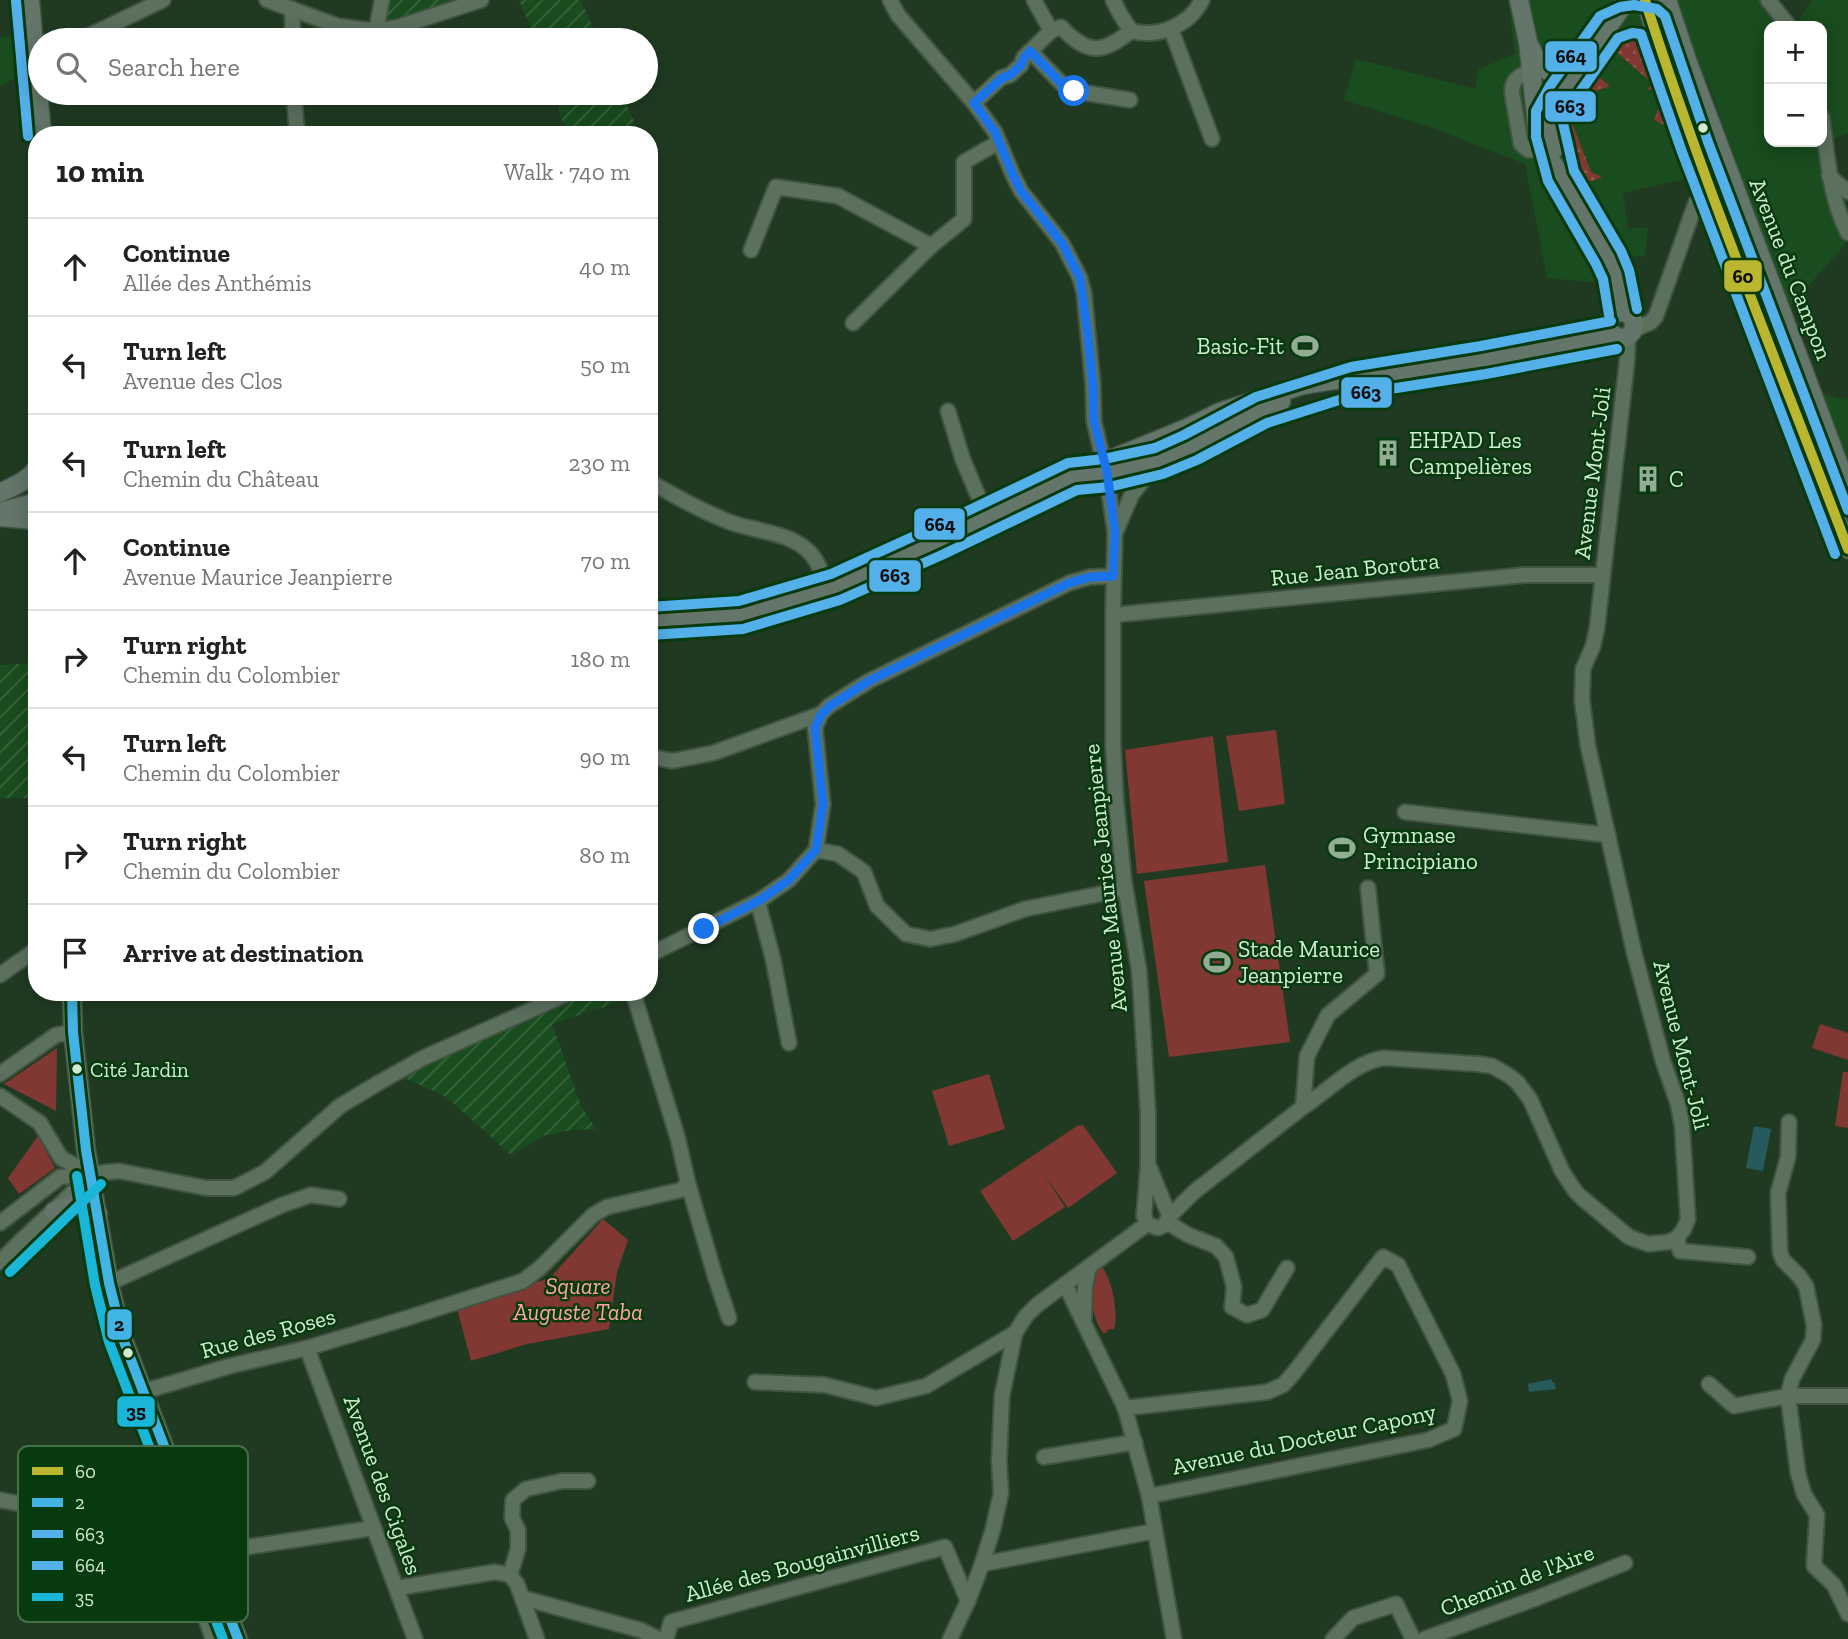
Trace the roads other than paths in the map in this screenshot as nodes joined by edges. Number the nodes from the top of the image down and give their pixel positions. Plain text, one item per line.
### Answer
1 (30, 0) edge
2 (163, 0) edge
3 (267, 0) edge
4 (382, 0) edge
5 (481, 0) edge
6 (890, 0) edge
7 (1034, 0) edge
8 (1113, 0) edge
9 (1202, 0) edge
10 (1519, 0) edge
11 (1627, 0) edge
12 (1645, 0) edge
13 (1667, 0) edge
14 (1768, 0) edge
15 (292, 9) junction
16 (1785, 21) edge
17 (1652, 22) junction
18 (1609, 27) junction
19 (34, 28) edge
20 (105, 28) edge
21 (293, 28) edge
22 (353, 28) edge
23 (377, 28) edge
24 (392, 28) edge
25 (1171, 29) junction
26 (1051, 31) junction
27 (1131, 31) junction
28 (1528, 42) junction
29 (1027, 54) junction
30 (1576, 72) junction
31 (1130, 100) dead end
32 (974, 103) junction
33 (40, 105) edge
34 (295, 105) edge
35 (42, 126) edge
36 (296, 126) edge
37 (1212, 139) dead end
38 (999, 142) junction
39 (1826, 147) edge
40 (1561, 176) junction
41 (1829, 176) junction
42 (1848, 192) edge
43 (1696, 202) dead end
44 (1848, 233) edge
45 (931, 246) junction
46 (751, 250) dead end
47 (853, 323) dead end
48 (1625, 334) junction
49 (1354, 380) junction
50 (948, 411) dead end
51 (1159, 461) junction
52 (1105, 467) junction
53 (28, 477) edge
54 (658, 486) edge
55 (1848, 489) edge
56 (28, 491) edge
57 (0, 495) edge
58 (28, 505) edge
59 (0, 514) edge
60 (987, 517) junction
61 (28, 519) edge
62 (1115, 532) junction
63 (1848, 549) edge
64 (1603, 575) junction
65 (1113, 576) junction
66 (829, 589) junction
67 (1113, 615) junction
68 (658, 620) edge
69 (821, 715) junction
70 (658, 758) edge
71 (1405, 812) dead end
72 (1608, 835) junction
73 (816, 850) junction
74 (1368, 888) dead end
75 (1125, 889) junction
76 (758, 902) junction
77 (658, 951) edge
78 (28, 955) edge
79 (0, 975) edge
80 (72, 1001) edge
81 (550, 1001) edge
82 (635, 1001) edge
83 (73, 1032) junction
84 (789, 1043) dead end
85 (0, 1074) edge
86 (0, 1096) edge
87 (1303, 1107) junction
88 (1789, 1122) dead end
89 (1149, 1164) junction
90 (91, 1174) junction
91 (688, 1183) junction
92 (339, 1199) dead end
93 (19, 1208) junction
94 (1146, 1208) junction
95 (54, 1211) junction
96 (98, 1214) junction
97 (1167, 1215) junction
98 (0, 1223) edge
99 (1147, 1224) junction
100 (34, 1227) junction
101 (1677, 1238) junction
102 (1748, 1257) dead end
103 (0, 1262) edge
104 (1089, 1267) junction
105 (1287, 1268) dead end
106 (109, 1283) junction
107 (1065, 1284) junction
108 (729, 1318) dead end
109 (1084, 1321) junction
110 (1015, 1333) junction
111 (307, 1348) junction
112 (755, 1382) dead end
113 (1709, 1384) dead end
114 (142, 1392) junction
115 (1788, 1395) junction
116 (1848, 1396) edge
117 (1125, 1408) junction
118 (1135, 1441) junction
119 (163, 1446) edge
120 (1044, 1457) dead end
121 (588, 1481) dead end
122 (1149, 1496) junction
123 (0, 1500) edge
124 (18, 1503) edge
125 (374, 1528) junction
126 (1155, 1531) junction
127 (248, 1547) edge
128 (1625, 1563) dead end
129 (982, 1564) junction
130 (510, 1575) junction
131 (397, 1588) junction
132 (523, 1598) junction
133 (968, 1601) junction
134 (1848, 1614) edge
135 (207, 1622) edge
136 (231, 1622) edge
137 (213, 1639) edge
138 (238, 1639) edge
139 (415, 1639) edge
140 (537, 1639) edge
141 (659, 1639) edge
142 (666, 1639) edge
143 (950, 1639) edge
144 (1174, 1639) edge
145 (1333, 1639) edge
146 (1413, 1639) edge
147 (1424, 1639) edge

1 - 19 main road
2 - 20 street
3 - 15 street
4 - 23 street
5 - 24 street
6 - 32 street, Avenue Maurice Jeanpierre
7 - 26 street
8 - 27 street
9 - 25 street
10 - 28 main road
11 - 18 main road
12 - 17 main road, Avenue du Campon
13 - 55 main road, Avenue du Campon
14 - 16 street
15 - 21 street
15 - 22 street
17 - 18 main road
17 - 63 main road, Avenue du Campon
18 - 30 main road
25 - 27 street
25 - 37 street
26 - 27 street
26 - 29 street
28 - 30 main road
28 - 40 main road
29 - 31 street
29 - 32 street
30 - 40 main road
32 - 38 street, Avenue Maurice Jeanpierre
33 - 35 main road
34 - 36 street
38 - 45 street
38 - 52 street, Avenue Maurice Jeanpierre
39 - 41 street
40 - 48 main road
41 - 42 street
41 - 44 street
43 - 48 street
45 - 46 street
45 - 47 street
48 - 49 main road
48 - 64 street, Avenue Mont-Joli
49 - 51 main road
49 - 52 main road
50 - 60 street
51 - 52 main road
51 - 62 street
52 - 60 main road
52 - 62 street, Avenue Maurice Jeanpierre
53 - 57 main road
54 - 66 street
56 - 57 main road
58 - 59 main road
59 - 61 main road
60 - 66 main road
62 - 65 street, Avenue Maurice Jeanpierre
64 - 67 street, Rue Jean Borotra
64 - 72 street, Avenue Mont-Joli
65 - 67 street, Avenue Maurice Jeanpierre
65 - 69 street
66 - 68 main road
67 - 75 street, Avenue Maurice Jeanpierre
69 - 70 street
69 - 73 street
71 - 72 street
72 - 101 street, Avenue Mont-Joli
73 - 75 street
73 - 76 street
74 - 87 street
75 - 89 street, Avenue Maurice Jeanpierre
76 - 77 street
76 - 84 street
78 - 79 street
80 - 83 main road
81 - 90 street
82 - 91 street
83 - 85 street
83 - 90 main road
86 - 90 street
87 - 97 street
87 - 101 street
88 - 115 street
89 - 94 street, Avenue Maurice Jeanpierre
89 - 97 street, Avenue Maurice Jeanpierre
90 - 93 street
90 - 95 street
90 - 96 main road
91 - 108 street
91 - 111 street, Rue des Roses
92 - 106 street
93 - 98 street
93 - 100 street
94 - 97 street
94 - 99 street
95 - 96 main road
95 - 100 street
96 - 106 main road
97 - 99 street
97 - 105 street
99 - 104 street
100 - 103 street
101 - 102 street
104 - 107 street
104 - 109 street
106 - 114 main road
107 - 109 street
107 - 110 street
109 - 117 street
110 - 112 street
110 - 129 street
111 - 114 street, Rue des Roses
111 - 125 street, Avenue des Cigales
113 - 115 street
114 - 119 main road
115 - 116 street
115 - 134 street
117 - 118 street
117 - 122 street, Avenue du Docteur Capony
118 - 120 street
118 - 122 street
121 - 130 street
122 - 126 street
123 - 124 street
125 - 127 street
125 - 131 street, Avenue des Cigales
126 - 129 street
126 - 144 street
128 - 147 street, Chemin de l'Aire
129 - 133 street
130 - 131 street
130 - 132 street
131 - 139 street, Avenue des Cigales
132 - 140 street
132 - 141 street
133 - 142 street, Allée des Bougainvilliers
133 - 143 street
135 - 137 street
136 - 138 main road
145 - 146 street

